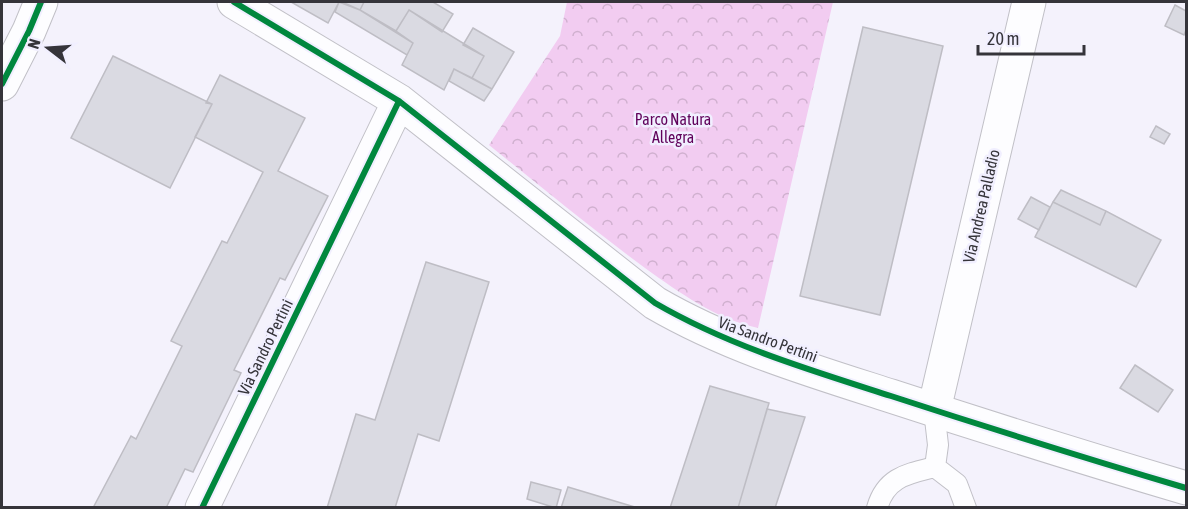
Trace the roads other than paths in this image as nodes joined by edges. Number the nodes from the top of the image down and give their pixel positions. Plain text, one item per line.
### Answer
1 (41, 2) edge
2 (234, 2) edge
3 (1029, 2) edge
4 (2, 84) edge
5 (399, 100) junction
6 (934, 410) junction
7 (935, 467) junction
8 (1186, 488) edge
9 (202, 507) edge
10 (877, 507) edge
11 (966, 507) edge

1 - 4 street
2 - 5 street, Via Sandro Pertini
3 - 6 street, Via Andrea Palladio
5 - 6 street, Via Sandro Pertini
5 - 9 street, Via Sandro Pertini
6 - 7 lane
6 - 8 street, Via Sandro Pertini
7 - 10 lane
7 - 11 lane

